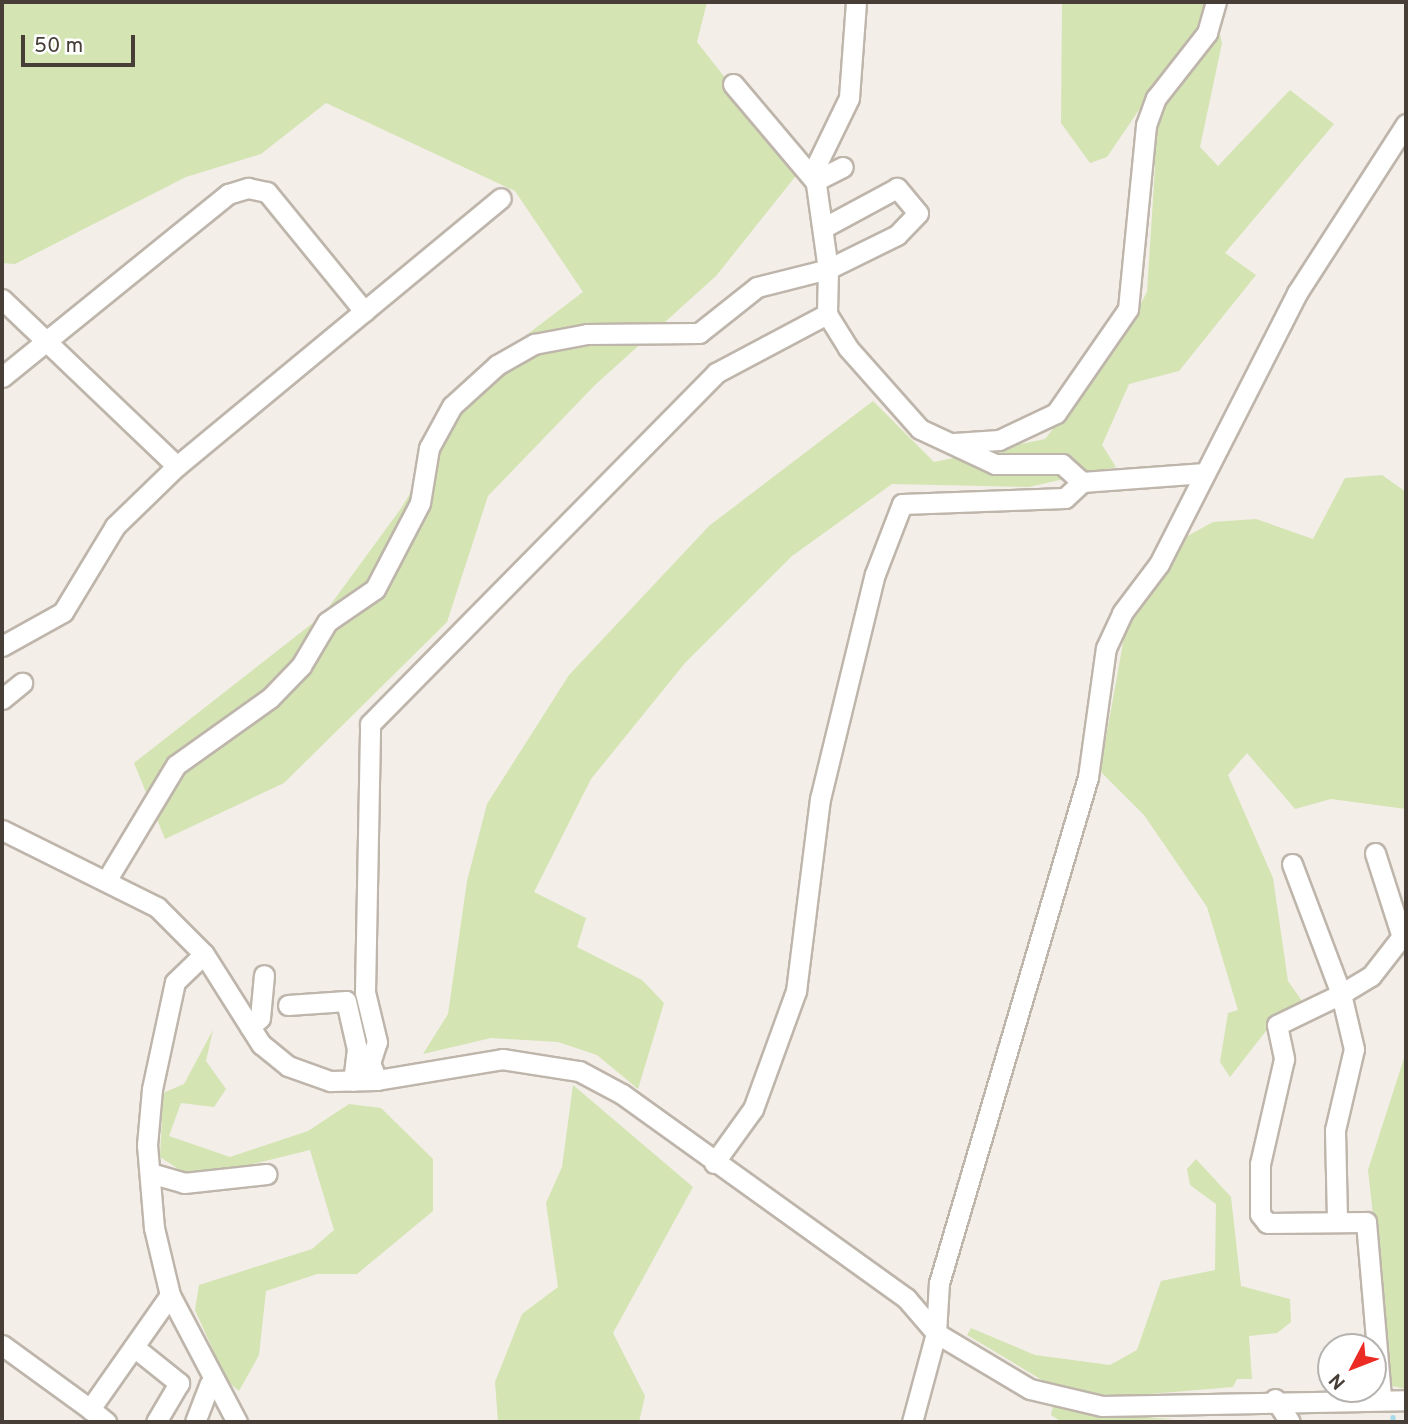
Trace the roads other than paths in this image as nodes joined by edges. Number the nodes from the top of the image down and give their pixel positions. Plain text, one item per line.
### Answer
1 (856, 2) edge
2 (1216, 2) edge
3 (733, 84) dead end
4 (1406, 124) edge
5 (843, 167) dead end
6 (815, 181) junction
7 (501, 198) dead end
8 (823, 228) junction
9 (828, 269) junction
10 (2, 299) edge
11 (364, 311) junction
12 (827, 314) junction
13 (46, 343) junction
14 (2, 377) edge
15 (954, 443) junction
16 (177, 466) junction
17 (1205, 473) junction
18 (1082, 482) junction
19 (2, 646) edge
20 (22, 683) dead end
21 (2, 699) edge
22 (2, 830) edge
23 (1375, 853) dead end
24 (1292, 864) dead end
25 (106, 881) junction
26 (1403, 942) edge
27 (204, 954) junction
28 (264, 975) dead end
29 (1341, 994) junction
30 (288, 1005) dead end
31 (250, 1027) junction
32 (377, 1080) junction
33 (354, 1081) junction
34 (714, 1163) junction
35 (150, 1173) junction
36 (267, 1174) dead end
37 (1337, 1219) junction
38 (170, 1295) junction
39 (936, 1333) junction
40 (1375, 1333) edge
41 (2, 1345) edge
42 (134, 1347) junction
43 (179, 1383) junction
44 (212, 1384) junction
45 (1387, 1398) edge
46 (1275, 1399) junction
47 (1317, 1399) edge
48 (1406, 1400) edge
49 (90, 1409) junction
50 (106, 1422) edge
51 (156, 1422) edge
52 (195, 1422) edge
53 (237, 1422) edge
54 (912, 1422) edge
55 (1290, 1422) edge

1 - 6 street
2 - 15 street
3 - 6 street
4 - 17 street
5 - 6 street
6 - 8 street
7 - 11 street
8 - 9 street
8 - 9 street
9 - 12 street
9 - 25 street
10 - 13 street
11 - 13 street
11 - 16 street
12 - 15 street
12 - 32 street
13 - 14 street
13 - 16 street
15 - 18 street
16 - 19 street
17 - 18 street
17 - 39 street
18 - 34 street
20 - 21 street
22 - 25 street
23 - 26 street
24 - 29 street
25 - 27 street
26 - 29 street
27 - 31 street
27 - 35 street
28 - 31 street
29 - 37 street
29 - 37 street
30 - 33 street
31 - 33 street
32 - 33 street
32 - 34 street
34 - 39 street
35 - 36 street
35 - 38 street
37 - 40 street
38 - 42 street
38 - 44 street
39 - 46 street
39 - 54 street
41 - 49 street
42 - 43 street
42 - 49 street
43 - 44 street
43 - 51 street
44 - 52 street
44 - 53 street
45 - 48 street
46 - 47 street
46 - 55 street
49 - 50 street

